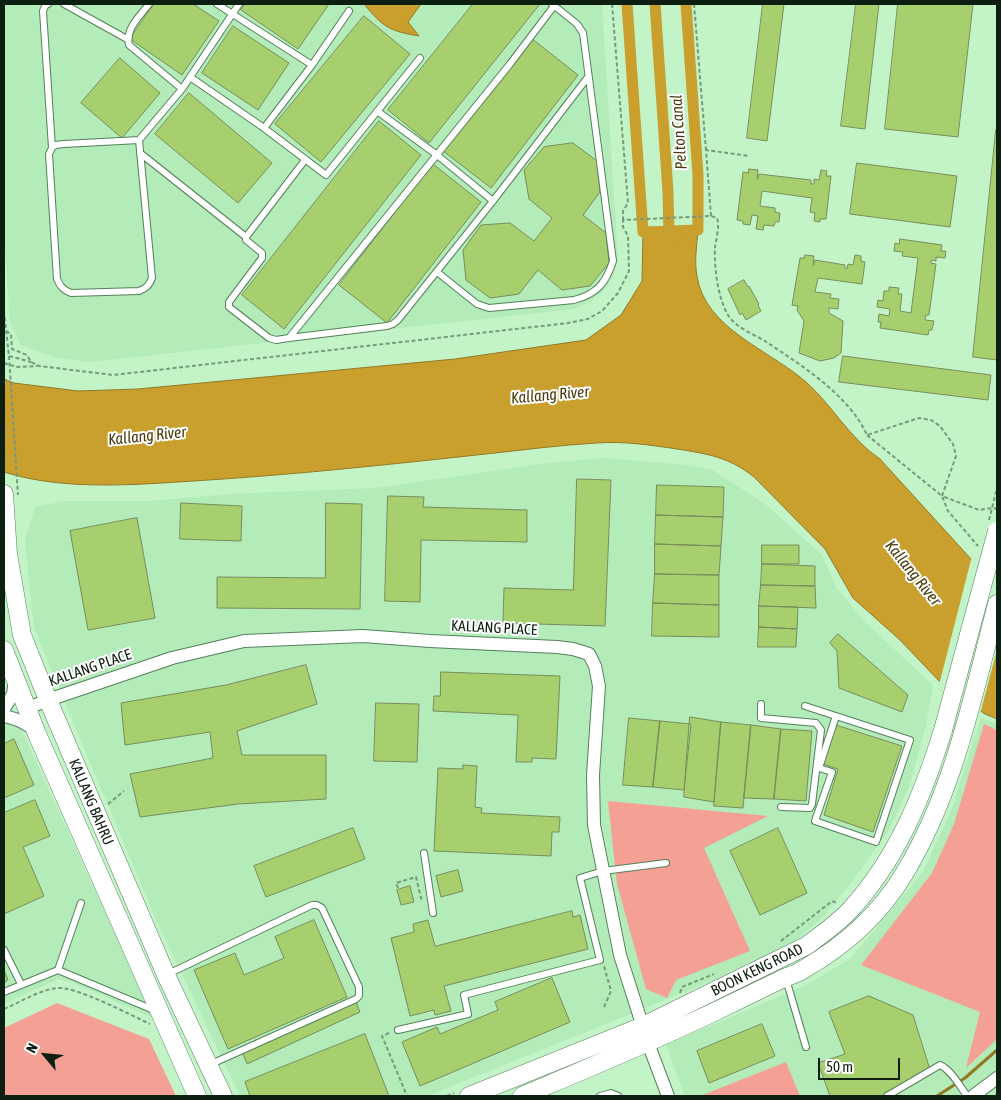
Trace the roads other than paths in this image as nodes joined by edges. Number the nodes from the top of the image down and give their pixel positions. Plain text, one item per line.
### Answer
1 (48, 4) edge
2 (64, 4) edge
3 (149, 4) edge
4 (217, 4) edge
5 (239, 4) edge
6 (553, 5) edge
7 (349, 11) dead end
8 (232, 14) junction
9 (127, 39) junction
10 (420, 58) dead end
11 (312, 65) junction
12 (190, 77) junction
13 (588, 77) junction
14 (182, 88) junction
15 (377, 111) junction
16 (264, 128) junction
17 (139, 140) junction
18 (52, 148) junction
19 (140, 153) junction
20 (437, 155) junction
21 (306, 160) junction
22 (494, 201) junction
23 (246, 237) junction
24 (437, 272) junction
25 (289, 338) junction
26 (11, 494) edge
27 (992, 528) edge
28 (997, 604) edge
29 (4, 650) edge
30 (15, 676) junction
31 (48, 700) junction
32 (761, 704) dead end
33 (805, 706) dead end
34 (28, 708) junction
35 (4, 709) edge
36 (4, 716) edge
37 (836, 716) junction
38 (37, 734) junction
39 (781, 808) dead end
40 (424, 853) dead end
41 (666, 863) dead end
42 (603, 871) junction
43 (81, 903) dead end
44 (433, 913) dead end
45 (4, 950) edge
46 (58, 970) junction
47 (166, 975) junction
48 (786, 978) junction
49 (21, 984) junction
50 (4, 992) edge
51 (156, 1019) junction
52 (642, 1026) junction
53 (398, 1030) road end
54 (648, 1043) junction
55 (806, 1047) dead end
56 (209, 1064) junction
57 (997, 1078) edge
58 (197, 1096) edge
59 (223, 1096) edge
60 (469, 1096) edge
61 (522, 1096) edge
62 (600, 1096) edge
63 (618, 1096) edge
64 (668, 1096) edge
65 (887, 1096) edge
66 (973, 1096) edge

1 - 18 lane
2 - 9 lane
3 - 9 lane
4 - 8 lane
5 - 8 lane
6 - 13 lane
6 - 20 lane
7 - 11 lane
8 - 11 lane
8 - 12 lane
9 - 14 lane
10 - 15 lane
11 - 16 lane
12 - 14 lane
12 - 16 lane
13 - 22 lane
13 - 24 lane
14 - 17 lane
15 - 20 lane
15 - 21 lane
16 - 21 lane
17 - 18 lane
17 - 19 lane
18 - 19 lane
19 - 23 lane
20 - 22 lane
20 - 25 lane
21 - 23 lane
22 - 24 lane
23 - 25 lane
24 - 25 lane
26 - 31 main road, KALLANG BAHRU
27 - 52 main road, BOON KENG ROAD, bridge
28 - 48 main road, BOON KENG ROAD
29 - 30 main road, KALLANG BAHRU
30 - 34 main road, KALLANG BAHRU
30 - 35 street
31 - 34 street, KALLANG PLACE
31 - 42 street, KALLANG PLACE
31 - 47 main road, KALLANG BAHRU
32 - 39 lane
33 - 37 lane
34 - 38 main road, KALLANG BAHRU
36 - 38 street, KALLANG BAHRU
37 - 37 lane
38 - 51 main road, KALLANG BAHRU
40 - 44 lane
41 - 42 lane
42 - 52 street, KALLANG PLACE
42 - 53 lane
43 - 46 lane
45 - 49 lane
46 - 49 lane
46 - 51 lane
47 - 56 main road, KALLANG BAHRU
47 - 56 lane
48 - 54 main road, BOON KENG ROAD
48 - 55 lane
49 - 50 lane
51 - 58 main road, KALLANG BAHRU
52 - 54 street, KALLANG PLACE
52 - 60 main road, BOON KENG ROAD
54 - 61 main road, BOON KENG ROAD
54 - 64 street, KALLANG PLACE
56 - 59 main road, KALLANG BAHRU
57 - 66 street
62 - 63 lane
65 - 66 lane

